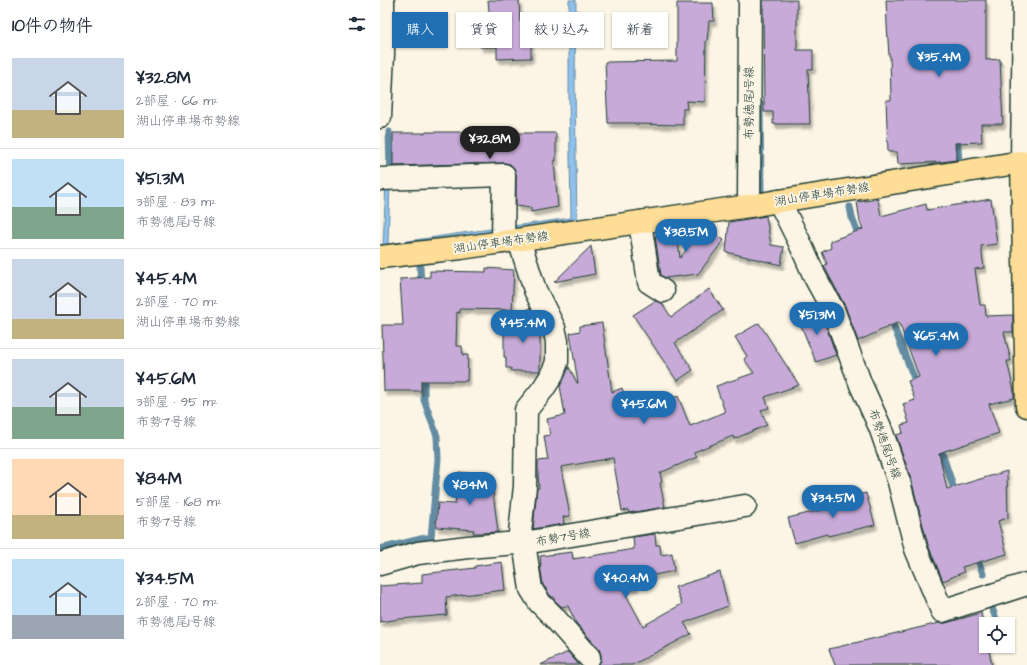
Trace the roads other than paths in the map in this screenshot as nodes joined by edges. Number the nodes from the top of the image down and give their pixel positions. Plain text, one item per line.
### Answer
1 (383, 0) edge
2 (750, 0) edge
3 (1024, 0) edge
4 (380, 117) edge
5 (1022, 162) junction
6 (380, 179) edge
7 (779, 201) junction
8 (749, 206) junction
9 (640, 222) junction
10 (511, 241) junction
11 (380, 257) edge
12 (663, 291) dead end
13 (1027, 402) edge
14 (1027, 406) edge
15 (746, 506) dead end
16 (521, 543) junction
17 (380, 564) edge
18 (1027, 584) edge
19 (589, 657) dead end

1 - 4 street
2 - 8 street, 布勢徳尾1号線
3 - 5 street
5 - 7 main road, 湖山停車場布勢線
5 - 13 main road
6 - 10 street
7 - 8 main road, 湖山停車場布勢線
7 - 18 street, 布勢徳尾1号線
8 - 9 main road, 湖山停車場布勢線
9 - 10 main road, 湖山停車場布勢線
9 - 12 street
10 - 11 main road, 湖山停車場布勢線
10 - 16 street
13 - 14 main road
15 - 16 street, 布勢7号線
16 - 17 street, 布勢7号線
16 - 19 street

